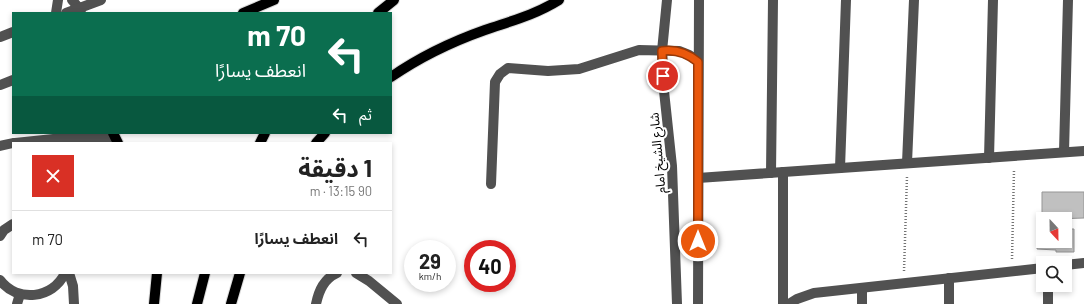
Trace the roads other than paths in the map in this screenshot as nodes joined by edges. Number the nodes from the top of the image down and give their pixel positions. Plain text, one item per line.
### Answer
1 (58, 0) edge
2 (72, 0) edge
3 (100, 0) edge
4 (274, 0) edge
5 (394, 0) edge
6 (559, 0) edge
7 (668, 0) edge
8 (699, 0) edge
9 (773, 0) edge
10 (846, 0) edge
11 (914, 0) edge
12 (993, 0) edge
13 (1068, 0) edge
14 (80, 10) edge
15 (56, 12) edge
16 (245, 12) edge
17 (379, 12) edge
18 (12, 32) edge
19 (0, 37) edge
20 (662, 51) junction
21 (698, 62) junction
22 (392, 76) edge
23 (12, 80) edge
24 (0, 85) edge
25 (324, 134) edge
26 (63, 135) edge
27 (115, 138) edge
28 (20, 142) edge
29 (317, 142) edge
30 (12, 143) edge
31 (0, 146) edge
32 (1084, 151) edge
33 (1064, 152) junction
34 (989, 158) junction
35 (907, 163) junction
36 (840, 168) junction
37 (783, 172) junction
38 (771, 173) junction
39 (698, 178) junction
40 (492, 184) dead end
41 (12, 225) edge
42 (0, 236) edge
43 (1084, 263) edge
44 (1072, 264) edge
45 (1036, 269) edge
46 (64, 274) edge
47 (69, 274) edge
48 (157, 274) edge
49 (204, 274) edge
50 (240, 274) edge
51 (335, 274) edge
52 (358, 274) edge
53 (949, 278) junction
54 (0, 280) edge
55 (862, 288) junction
56 (1048, 292) edge
57 (18, 299) edge
58 (74, 304) edge
59 (154, 304) edge
60 (197, 304) edge
61 (231, 304) edge
62 (316, 304) edge
63 (397, 304) edge
64 (677, 304) edge
65 (698, 304) edge
66 (784, 304) edge
67 (789, 304) edge
68 (862, 304) edge
69 (949, 304) edge
70 (1048, 304) edge

1 - 15 street
2 - 14 street
3 - 14 street
4 - 16 main road
5 - 17 main road
6 - 22 main road
7 - 20 street, شارع الشيخ امام
8 - 21 street
9 - 38 street
10 - 36 street
11 - 35 street
12 - 34 street
13 - 33 street
18 - 19 street
20 - 21 street
20 - 40 street
20 - 64 street, شارع الشيخ امام
21 - 39 street
23 - 24 street
25 - 29 main road
26 - 27 street
26 - 28 street
30 - 31 street
32 - 33 street
33 - 34 street
34 - 35 street
35 - 36 street
36 - 37 street
37 - 38 street
37 - 66 street
38 - 39 street
39 - 65 street
41 - 42 street
43 - 44 street
45 - 53 street
46 - 57 street
47 - 58 street
48 - 59 main road
49 - 60 main road
50 - 61 main road
51 - 62 street
52 - 63 street
53 - 55 street
53 - 69 street
54 - 57 street
55 - 67 street
55 - 68 street
56 - 70 street

